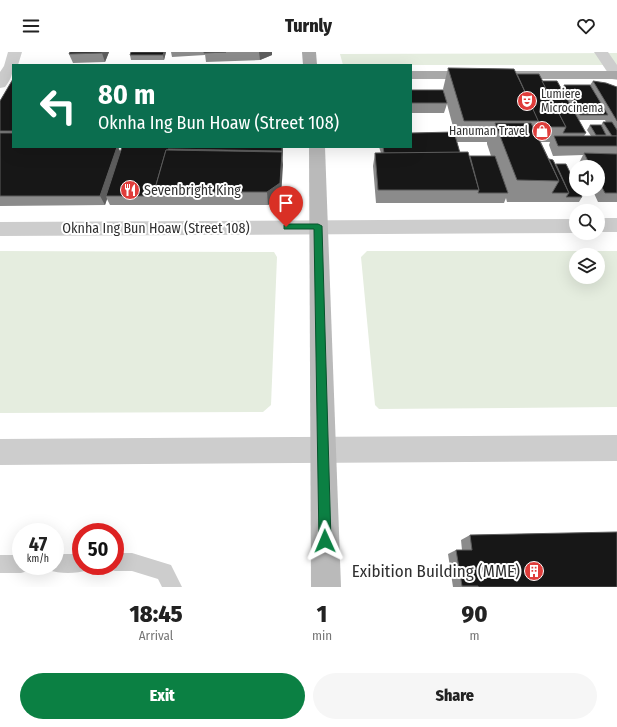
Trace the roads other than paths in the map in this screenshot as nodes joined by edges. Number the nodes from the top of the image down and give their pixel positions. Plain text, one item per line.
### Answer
1 (15, 52) edge
2 (309, 52) edge
3 (601, 52) edge
4 (310, 64) edge
5 (412, 75) edge
6 (617, 75) edge
7 (6, 78) edge
8 (317, 148) edge
9 (605, 225) edge
10 (617, 225) edge
11 (318, 226) junction
12 (569, 226) edge
13 (0, 229) edge
14 (617, 448) edge
15 (323, 450) junction
16 (0, 452) edge
17 (124, 562) edge
18 (0, 564) edge
19 (12, 564) edge
20 (172, 587) edge
21 (326, 587) edge

1 - 7 street
2 - 4 main road
3 - 6 street
5 - 6 main road
8 - 11 main road
9 - 10 street
11 - 12 street, Oknha Ing Bun Hoaw (Street 108)
11 - 13 street, Oknha Ing Bun Hoaw (Street 108)
11 - 15 main road
14 - 15 street
15 - 16 street
15 - 21 main road
17 - 20 lane
18 - 19 lane

